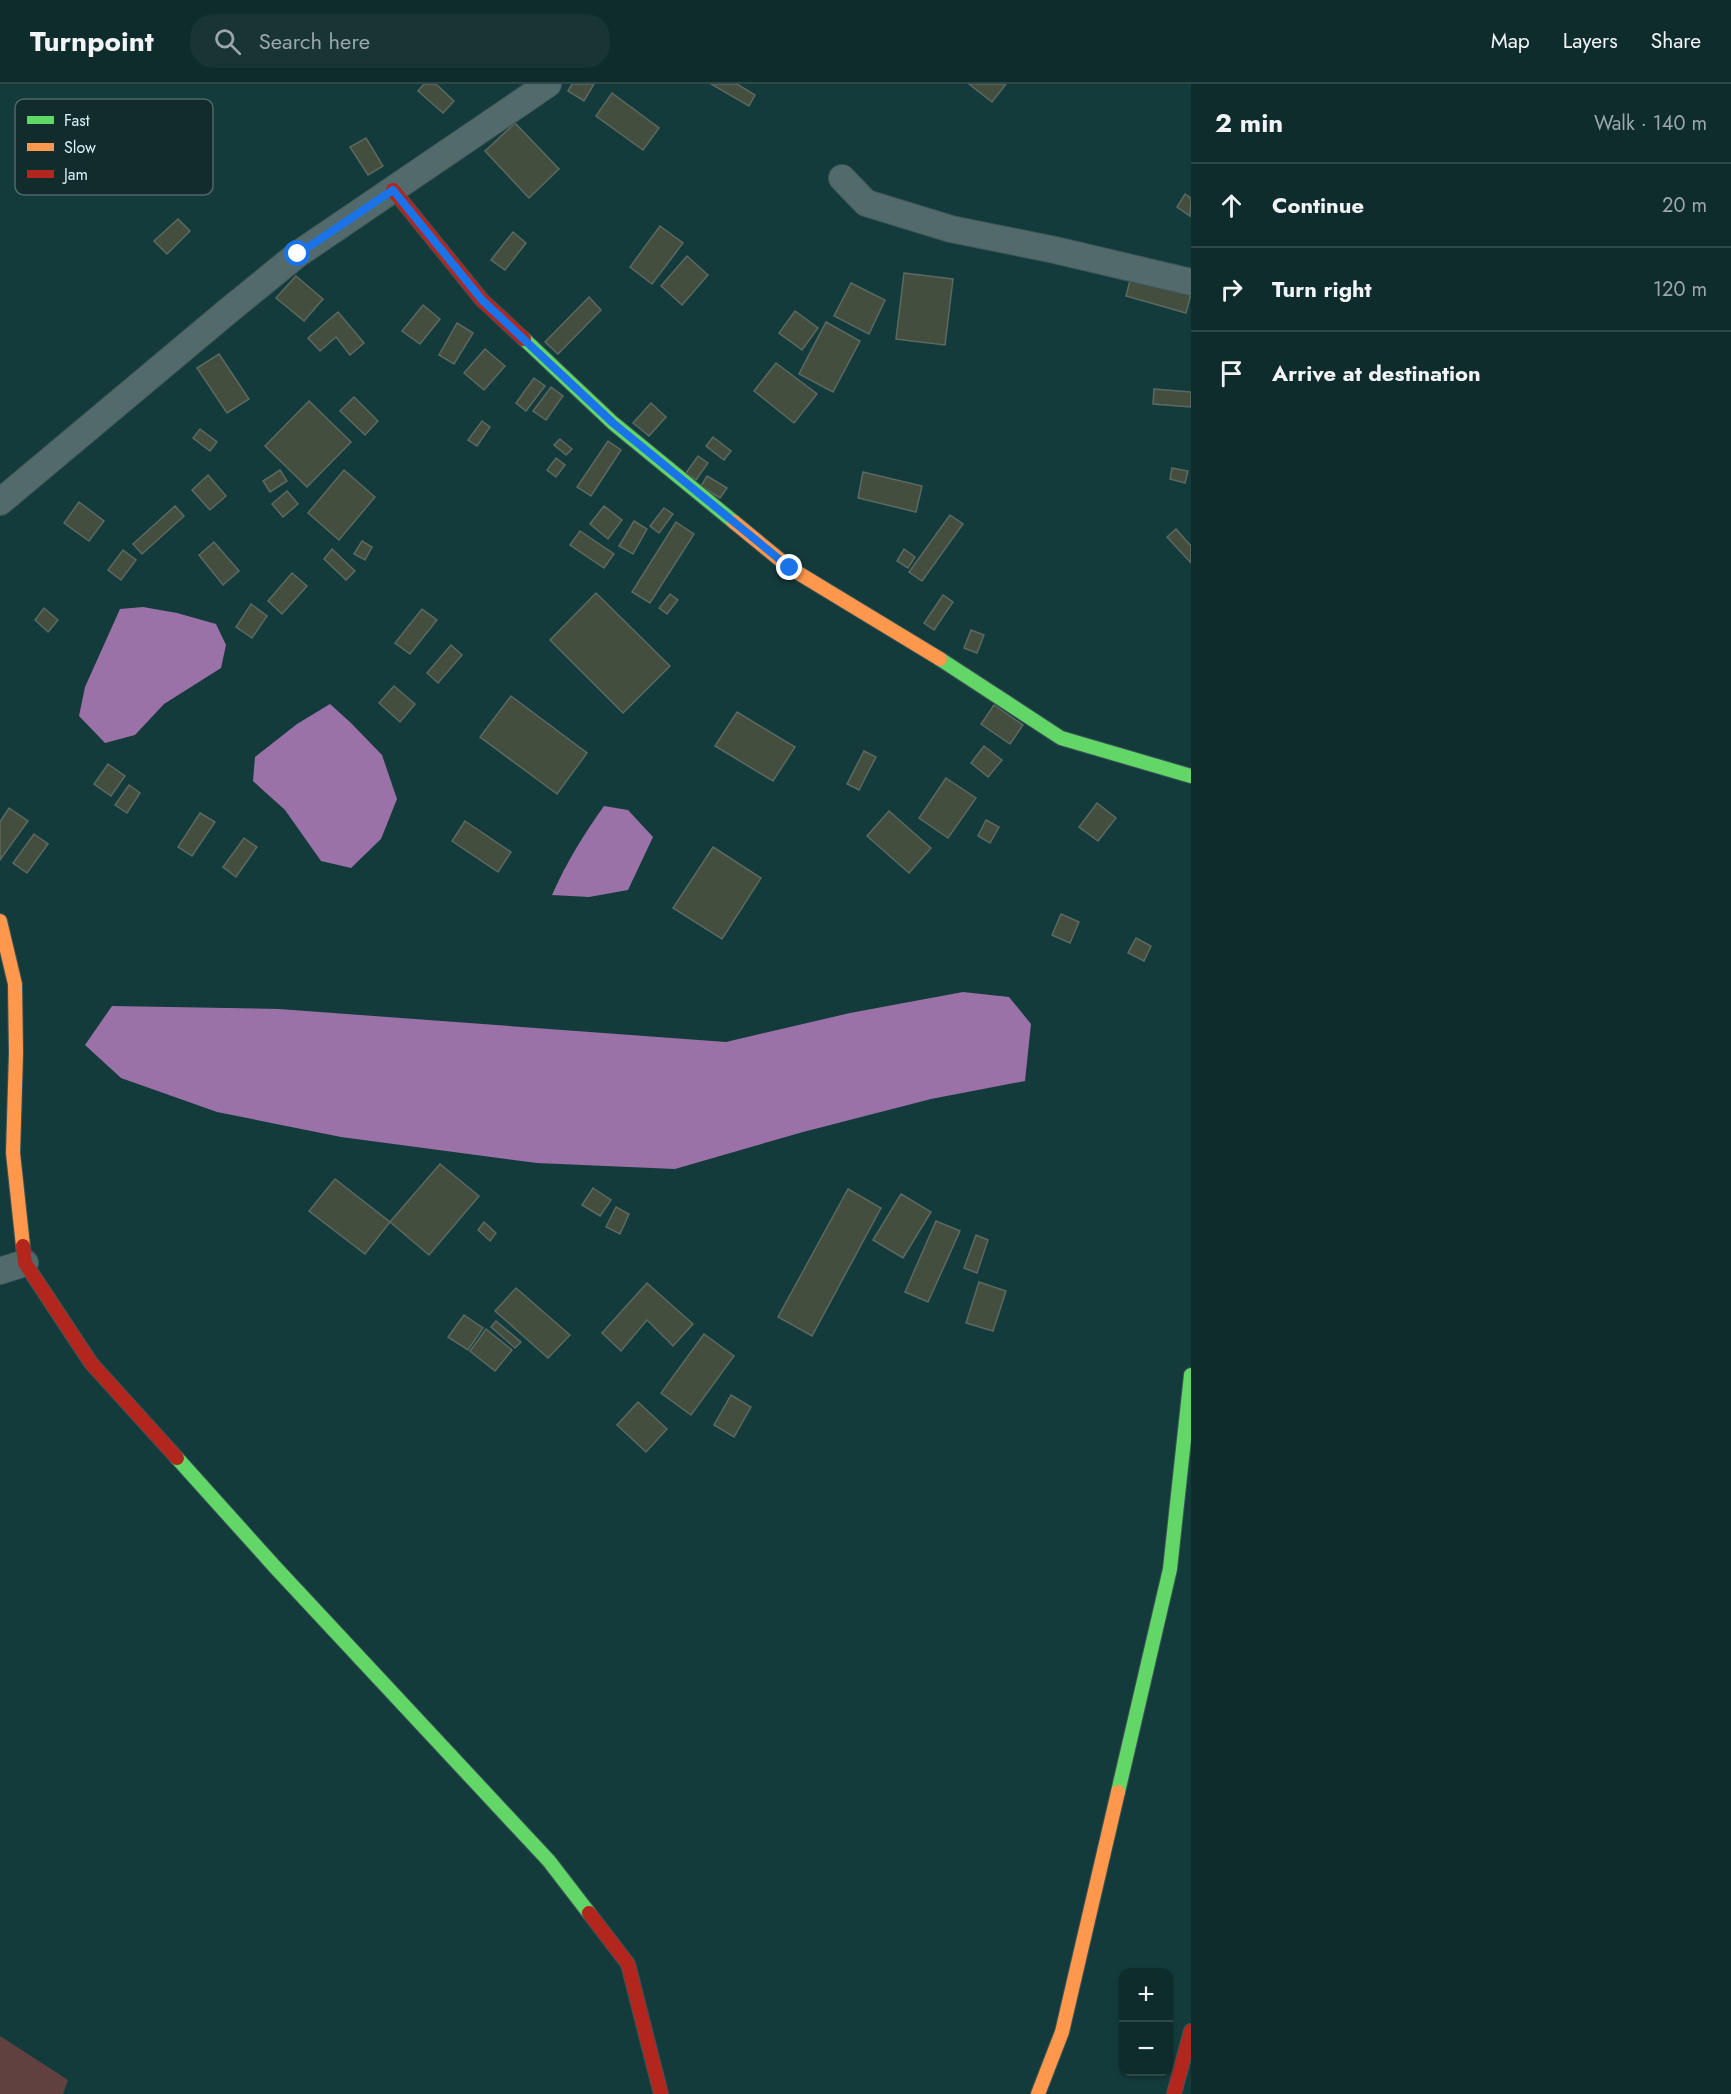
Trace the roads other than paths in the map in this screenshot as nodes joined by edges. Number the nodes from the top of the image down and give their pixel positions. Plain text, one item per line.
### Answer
1 (548, 84) edge
2 (842, 178) dead end
3 (393, 190) junction
4 (1191, 282) edge
5 (0, 502) edge
6 (1191, 776) edge
7 (0, 921) edge
8 (24, 1263) junction
9 (0, 1271) edge
10 (1191, 1375) edge
11 (1191, 2031) edge
12 (661, 2094) edge
13 (1038, 2094) edge
14 (1174, 2094) edge

1 - 3 street
2 - 4 street
3 - 5 street
3 - 6 street
7 - 8 street
8 - 9 street
8 - 12 street
10 - 13 street
11 - 14 street

